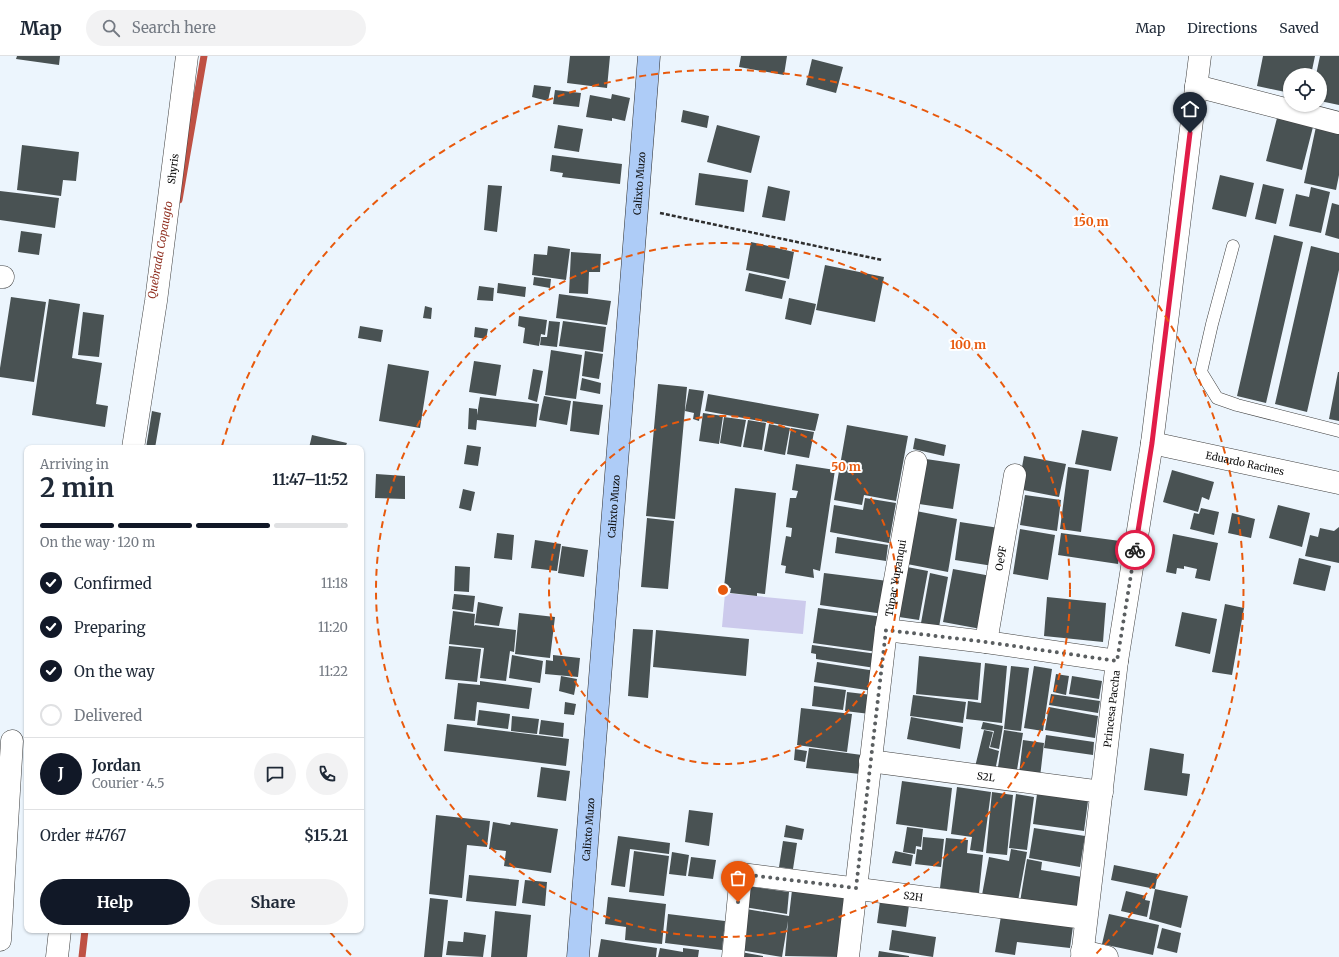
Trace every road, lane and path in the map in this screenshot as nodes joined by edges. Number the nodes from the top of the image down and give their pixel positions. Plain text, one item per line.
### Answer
1 (187, 56) edge
2 (649, 56) edge
3 (1200, 56) edge
4 (1196, 86) junction
5 (1339, 123) edge
6 (637, 208) junction
7 (1233, 246) dead end
8 (882, 260) dead end
9 (1339, 431) edge
10 (1152, 443) junction
11 (133, 445) edge
12 (916, 462) dead end
13 (1015, 475) dead end
14 (1339, 483) edge
15 (886, 630) junction
16 (986, 642) junction
17 (1117, 661) junction
18 (12, 741) dead end
19 (870, 761) junction
20 (1102, 792) junction
21 (856, 888) junction
22 (1085, 918) junction
23 (60, 933) edge
24 (0, 940) edge
25 (1082, 954) edge
26 (56, 957) edge
27 (578, 957) edge
28 (733, 957) edge
29 (848, 957) edge
30 (1107, 957) edge

1 - 11 street, Shyris
2 - 6 street, Calixto Muzo
3 - 4 street, Princesa Paccha
4 - 5 street
4 - 10 street, Princesa Paccha
6 - 8 path
6 - 27 street, Calixto Muzo
7 - 9 lane
10 - 14 street, Eduardo Racines
10 - 17 street, Princesa Paccha
12 - 15 street, Túpac Yupanqui
13 - 16 street, Oe9F
15 - 16 street
15 - 19 street, Túpac Yupanqui
16 - 17 street
17 - 20 street, Princesa Paccha
18 - 24 street
19 - 20 street, S2L
19 - 21 street, Túpac Yupanqui
20 - 22 street, Princesa Paccha
21 - 22 street, S2H
21 - 28 street, S2H
21 - 29 street, Túpac Yupanqui
22 - 25 street, Princesa Paccha
23 - 26 street
25 - 30 street

